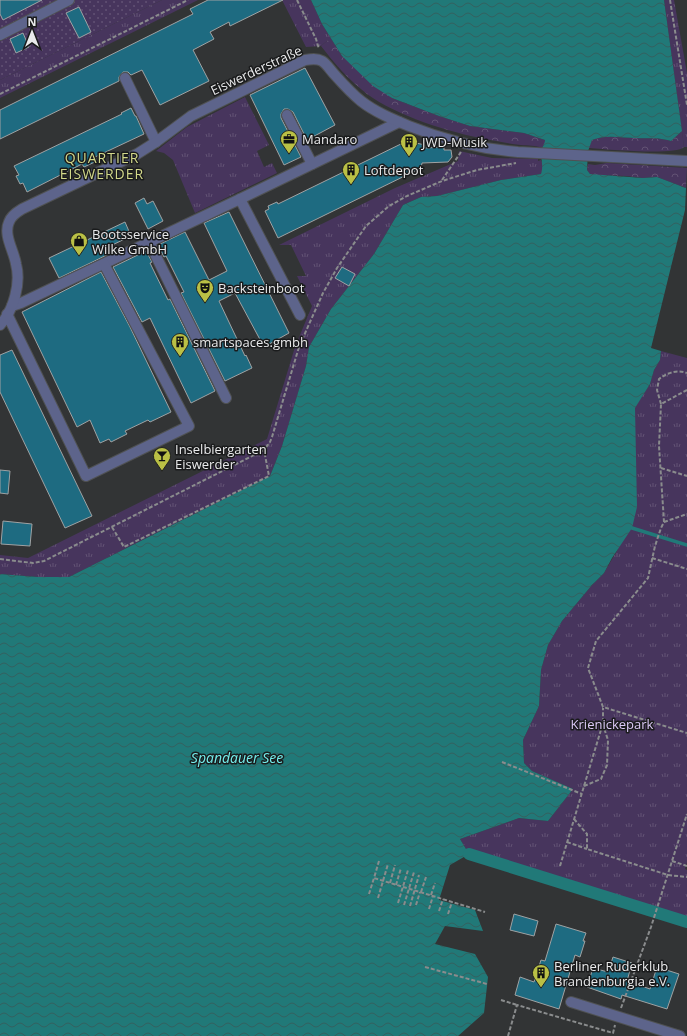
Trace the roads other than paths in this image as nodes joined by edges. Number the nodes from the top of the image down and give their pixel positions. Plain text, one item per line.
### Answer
1 (69, 0) edge
2 (0, 35) edge
3 (125, 78) dead end
4 (287, 116) dead end
5 (399, 122) junction
6 (156, 142) junction
7 (687, 161) edge
8 (312, 164) junction
9 (240, 200) junction
10 (0, 222) edge
11 (8, 237) junction
12 (149, 242) junction
13 (104, 264) junction
14 (9, 310) junction
15 (300, 315) dead end
16 (0, 325) edge
17 (226, 398) dead end
18 (570, 1002) dead end
19 (680, 1036) edge

1 - 2 street
3 - 6 street
4 - 8 street
5 - 6 street, Eiswerderstraße
5 - 7 street, Eiswerderstraße
5 - 8 street
6 - 11 street, Eiswerderstraße
8 - 9 street
9 - 12 street
9 - 15 street
10 - 11 street, Eiswerderstraße
11 - 14 street, Eiswerderstraße
12 - 13 street
12 - 17 street
13 - 14 street
13 - 14 street
14 - 16 street, Eiswerderstraße
18 - 19 street

